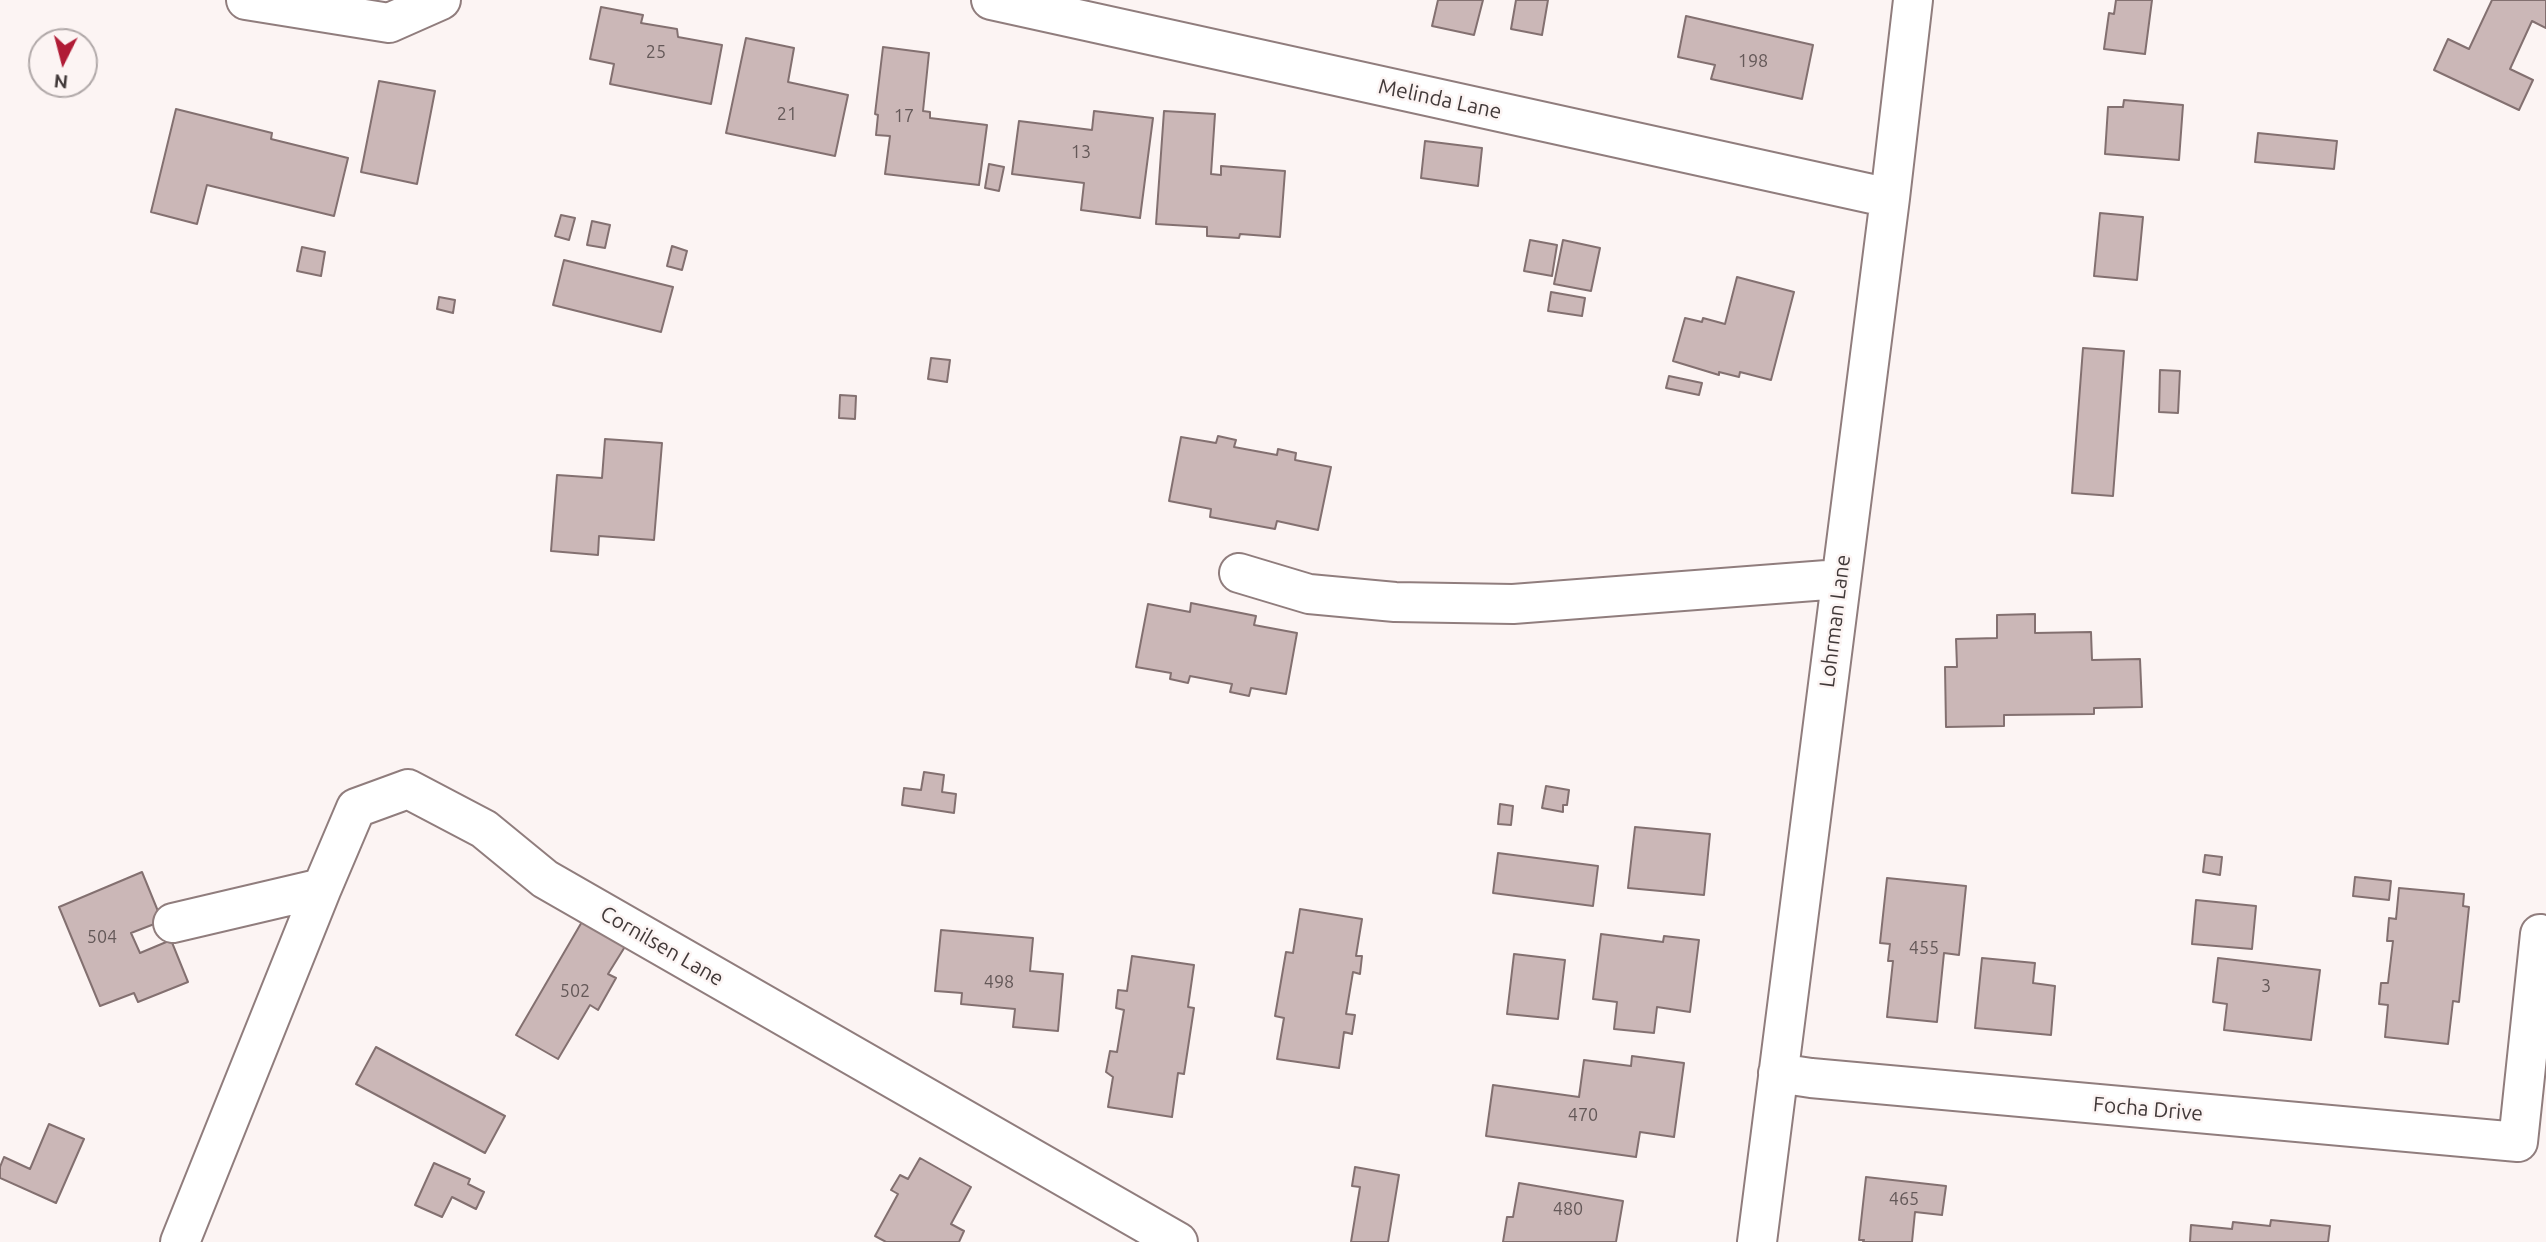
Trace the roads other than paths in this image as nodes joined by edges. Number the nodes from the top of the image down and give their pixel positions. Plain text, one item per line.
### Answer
1 (246, 0) edge
2 (441, 0) edge
3 (991, 0) edge
4 (1913, 0) edge
5 (1890, 198) junction
6 (1239, 573) dead end
7 (1840, 579) junction
8 (322, 888) junction
9 (173, 923) dead end
10 (2540, 934) dead end
11 (1778, 1073) junction
12 (180, 1242) edge
13 (1178, 1242) edge
14 (1757, 1242) edge

1 - 2 street
3 - 5 street, Melinda Lane
4 - 5 street, Lohrman Lane
5 - 7 street, Lohrman Lane
6 - 7 street
7 - 11 street, Lohrman Lane
8 - 9 street
8 - 12 street, Cornilsen Lane
8 - 13 street, Cornilsen Lane
10 - 11 street, Focha Drive
11 - 14 street, Lohrman Lane

